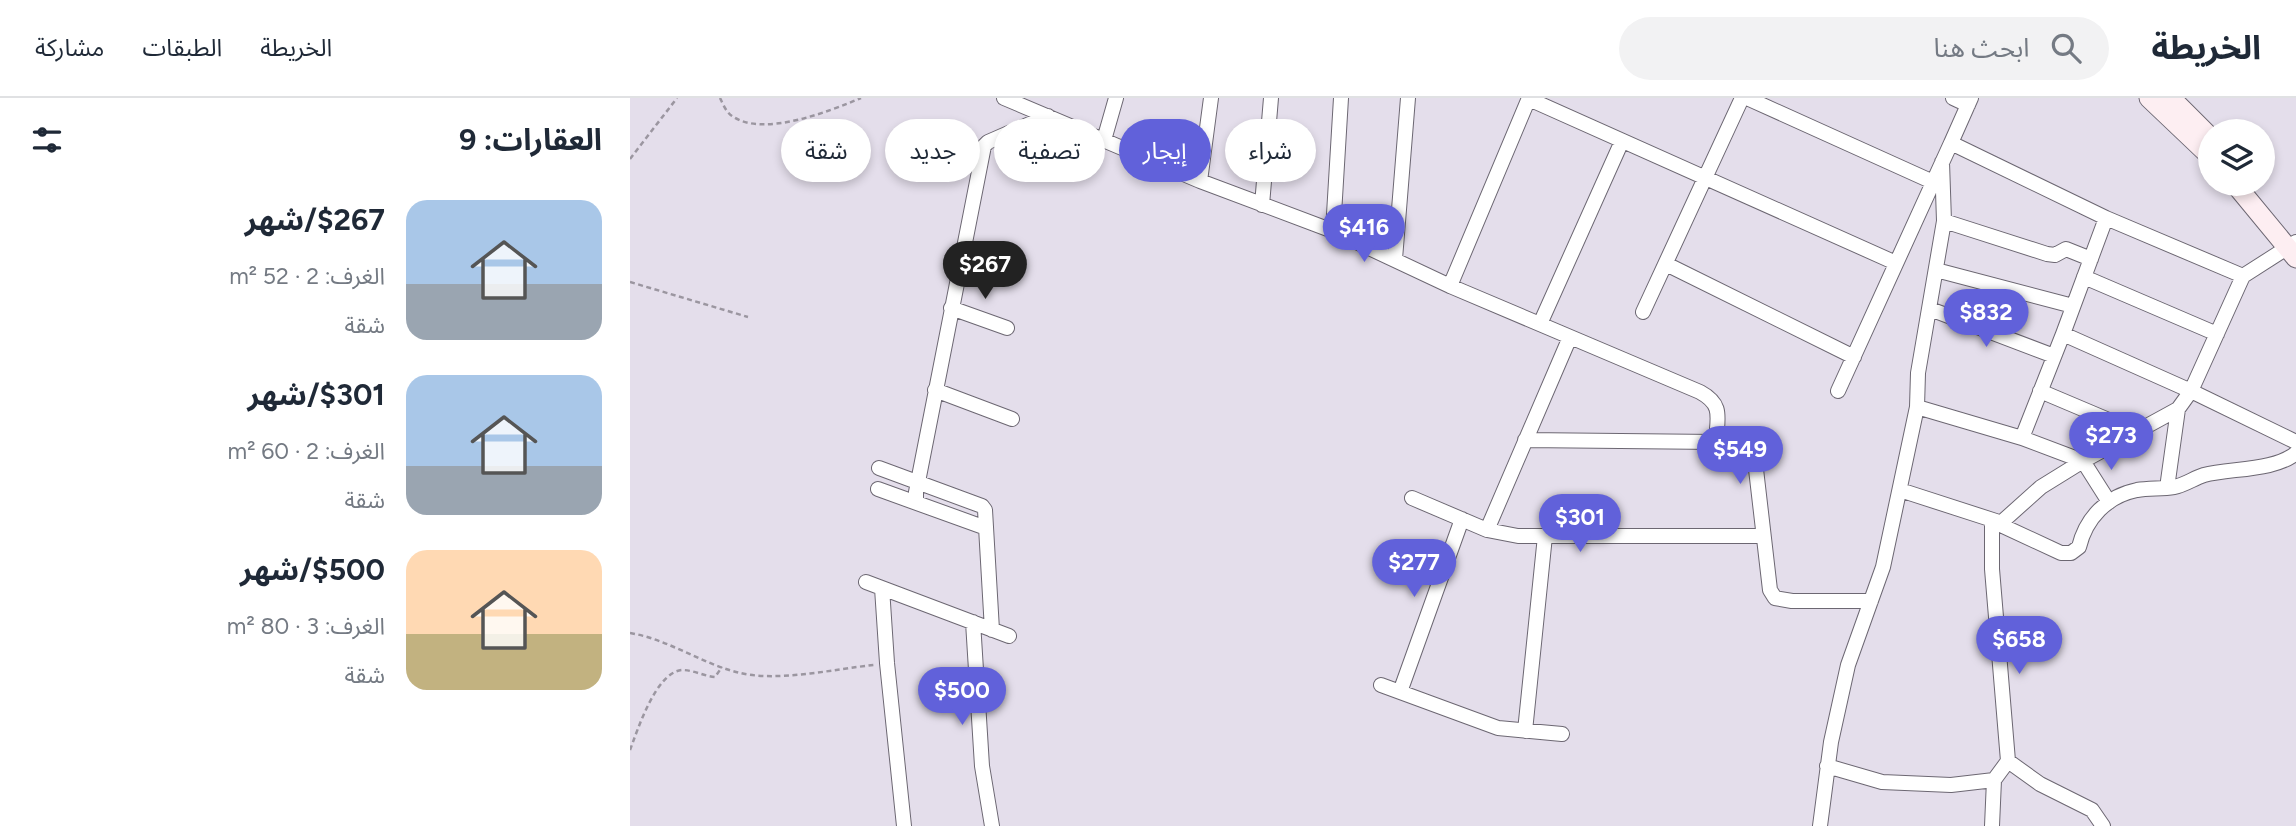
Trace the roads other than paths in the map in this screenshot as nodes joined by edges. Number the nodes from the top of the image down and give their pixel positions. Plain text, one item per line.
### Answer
1 (1004, 98) edge
2 (1116, 98) edge
3 (1211, 98) edge
4 (1271, 98) edge
5 (1341, 98) edge
6 (1408, 98) edge
7 (1745, 98) edge
8 (1953, 98) edge
9 (2149, 98) edge
10 (2171, 98) edge
11 (1529, 99) edge
12 (1969, 101) edge
13 (1048, 116) junction
14 (1055, 119) edge
15 (1208, 119) edge
16 (2198, 125) edge
17 (1105, 136) edge
18 (1622, 141) junction
19 (1951, 143) junction
20 (2198, 145) edge
21 (1942, 162) junction
22 (1706, 179) junction
23 (1203, 182) edge
24 (1933, 183) junction
25 (2246, 196) edge
26 (2259, 196) edge
27 (1262, 205) junction
28 (2105, 218) junction
29 (1944, 221) junction
30 (1333, 231) junction
31 (2294, 246) edge
32 (1395, 259) junction
33 (2091, 259) junction
34 (1896, 263) junction
35 (1666, 264) junction
36 (1936, 271) junction
37 (2243, 276) junction
38 (2084, 277) junction
39 (1450, 286) junction
40 (2073, 306) junction
41 (951, 308) junction
42 (1930, 309) junction
43 (1643, 312) dead end
44 (1539, 324) junction
45 (1007, 328) dead end
46 (2063, 334) junction
47 (2217, 334) junction
48 (1570, 337) junction
49 (2054, 356) junction
50 (1853, 357) junction
51 (936, 390) junction
52 (1838, 391) dead end
53 (2040, 391) junction
54 (2191, 391) junction
55 (1917, 407) junction
56 (2178, 409) junction
57 (1012, 419) dead end
58 (2137, 432) junction
59 (2022, 438) junction
60 (1525, 440) junction
61 (1716, 442) junction
62 (2296, 442) edge
63 (2296, 453) edge
64 (2083, 461) junction
65 (879, 468) dead end
66 (918, 481) junction
67 (2167, 488) junction
68 (878, 489) dead end
69 (1900, 490) junction
70 (1412, 498) dead end
71 (916, 501) junction
72 (2109, 502) junction
73 (1462, 519) junction
74 (1992, 521) junction
75 (986, 528) junction
76 (1487, 530) junction
77 (1545, 536) junction
78 (1762, 536) junction
79 (866, 582) dead end
80 (882, 588) junction
81 (1871, 601) junction
82 (973, 622) junction
83 (992, 630) junction
84 (1009, 636) dead end
85 (1381, 685) dead end
86 (1400, 692) junction
87 (1525, 731) junction
88 (1562, 734) dead end
89 (2008, 761) junction
90 (1827, 766) junction
91 (1994, 780) junction
92 (904, 826) edge
93 (992, 826) edge
94 (1820, 826) edge
95 (1992, 826) edge
96 (2103, 826) edge

1 - 13 street
2 - 17 street
3 - 15 street
4 - 27 street
5 - 30 street
6 - 32 street
7 - 22 street
7 - 24 street
8 - 12 street
9 - 20 main road
10 - 16 main road
11 - 18 street
11 - 39 street
12 - 19 street
13 - 14 street
13 - 41 street
18 - 22 street
18 - 44 street
19 - 21 street
19 - 28 street
21 - 24 street
21 - 29 street
22 - 34 street
22 - 35 street
23 - 27 street
24 - 34 street
25 - 31 main road
26 - 31 main road
27 - 30 street
28 - 33 street
28 - 37 street
29 - 33 street
29 - 36 street
30 - 32 street
31 - 37 street
32 - 39 street
33 - 38 street
34 - 50 street
35 - 43 street
35 - 50 street
36 - 40 street
36 - 42 street
37 - 47 street
38 - 40 street
38 - 47 street
39 - 44 street
40 - 46 street
41 - 45 street
41 - 51 street
42 - 49 street
42 - 55 street
44 - 48 street
46 - 49 street
46 - 54 street
47 - 54 street
48 - 60 street
48 - 61 street
49 - 53 street
50 - 52 street
51 - 57 street
51 - 66 street
53 - 58 street
53 - 59 street
54 - 56 street
54 - 62 street
55 - 59 street
55 - 69 street
56 - 58 street
56 - 67 street
58 - 64 street
59 - 64 street
60 - 61 street
60 - 76 street
61 - 78 street
63 - 67 street
64 - 72 street
64 - 74 street
65 - 66 street
66 - 71 street
66 - 75 street
67 - 72 street
68 - 71 street
69 - 74 street
69 - 81 street
70 - 73 street
71 - 75 street
72 - 74 street
73 - 76 street
73 - 86 street
74 - 89 street
75 - 83 street
76 - 77 street
77 - 78 street
77 - 87 street
78 - 81 street
79 - 80 street
80 - 82 street
80 - 92 street
81 - 90 street
82 - 83 street
82 - 93 street
83 - 84 street
85 - 86 street
86 - 87 street
87 - 88 street
89 - 91 street
89 - 96 street
90 - 91 street
90 - 94 street
91 - 95 street

